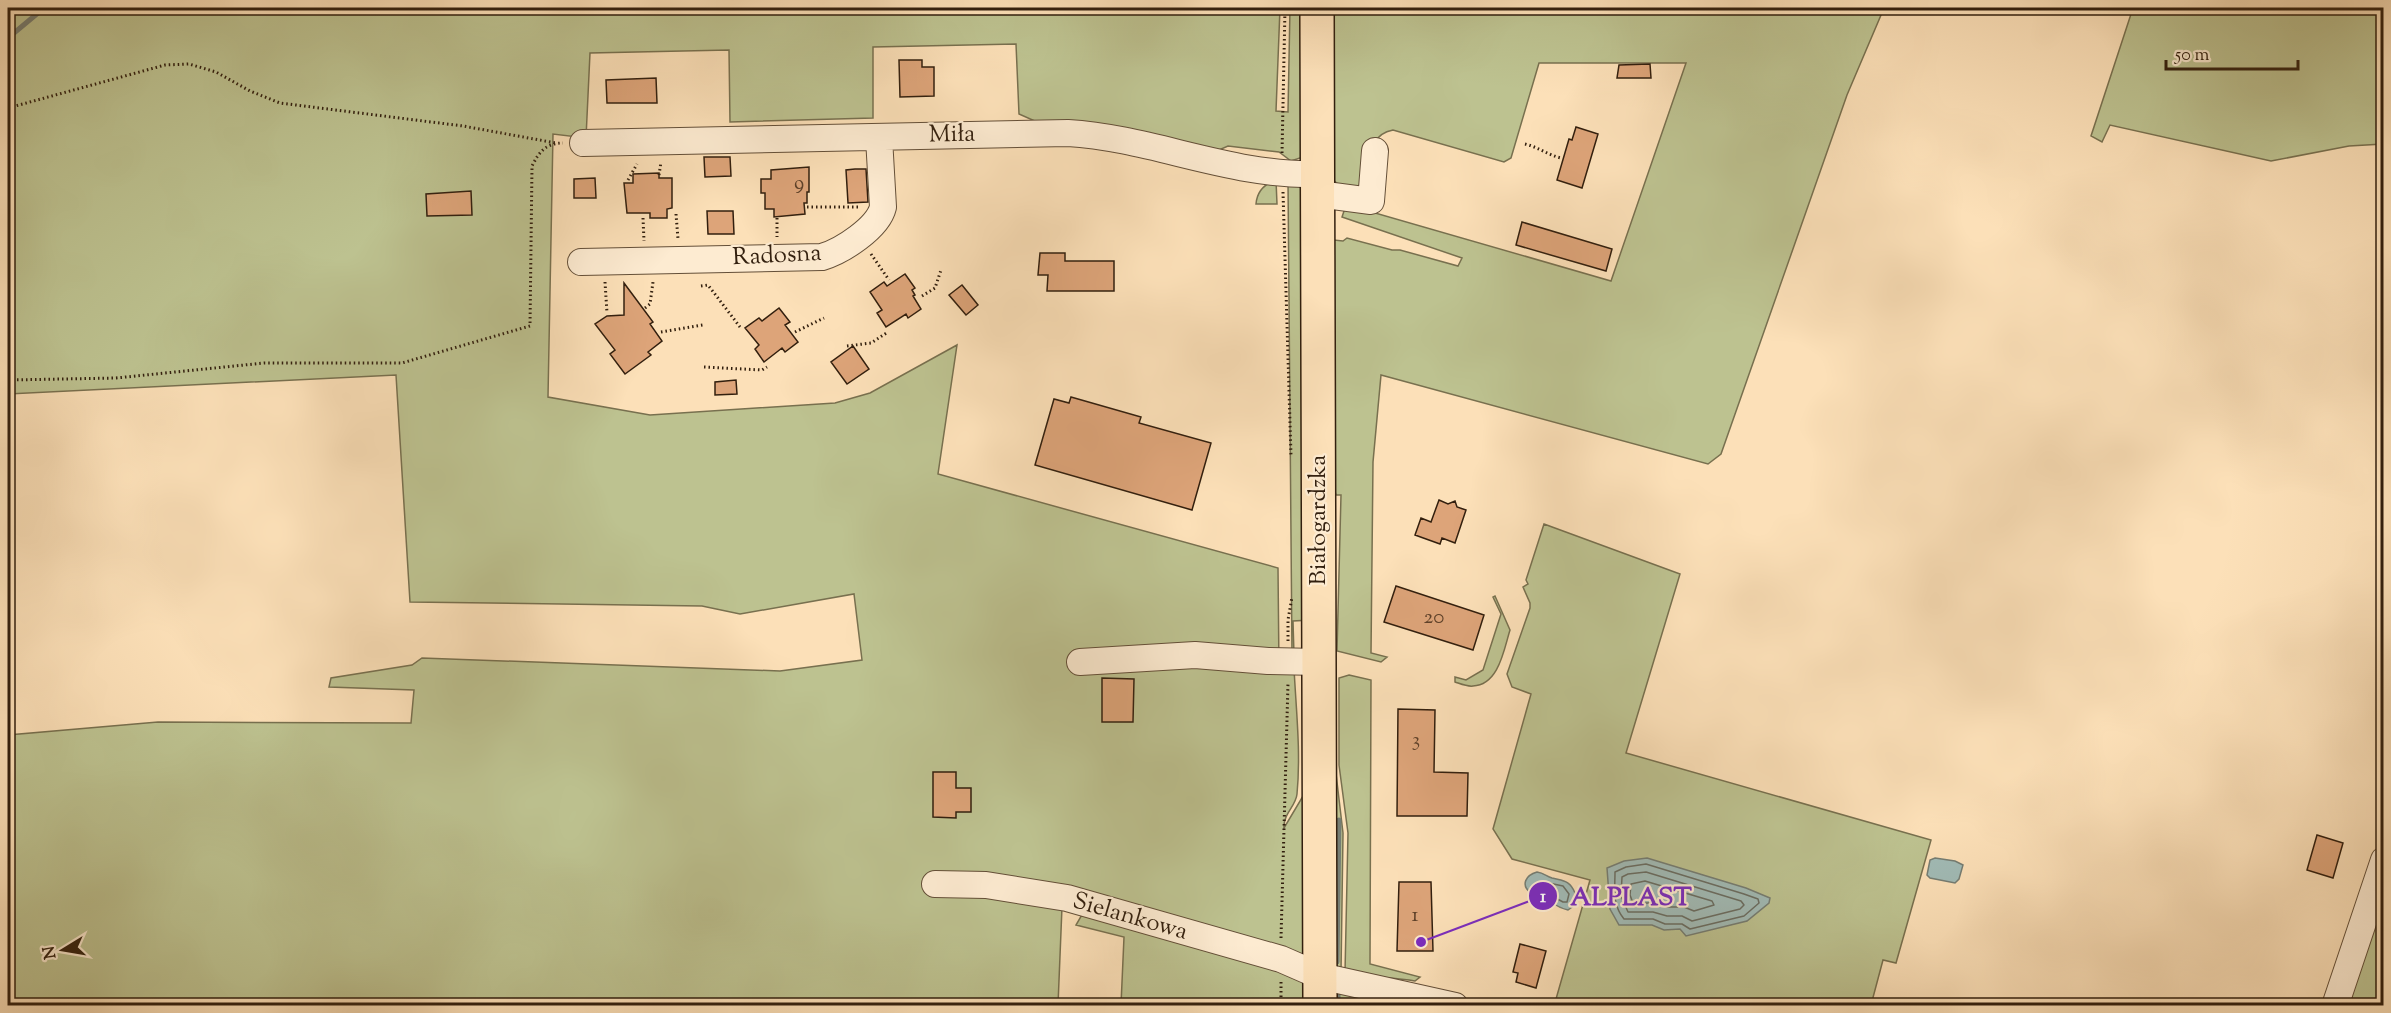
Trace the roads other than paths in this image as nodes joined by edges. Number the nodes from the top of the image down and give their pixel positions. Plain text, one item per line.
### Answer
1 (1317, 21) edge
2 (879, 138) junction
3 (570, 143) road end
4 (1375, 151) dead end
5 (1318, 184) junction
6 (592, 262) road end
7 (1304, 661) junction
8 (1080, 662) dead end
9 (2384, 860) edge
10 (935, 884) dead end
11 (1320, 991) edge
12 (1455, 1005) edge
13 (2335, 1005) edge

1 - 5 main road, Białogardzka
2 - 3 street, Miła
2 - 5 street, Miła
2 - 6 street, Radosna
4 - 5 street, Miła
5 - 7 main road, Białogardzka
7 - 8 street
7 - 11 main road, Białogardzka
9 - 13 street
10 - 11 street, Sielankowa
11 - 12 street, Sielankowa

